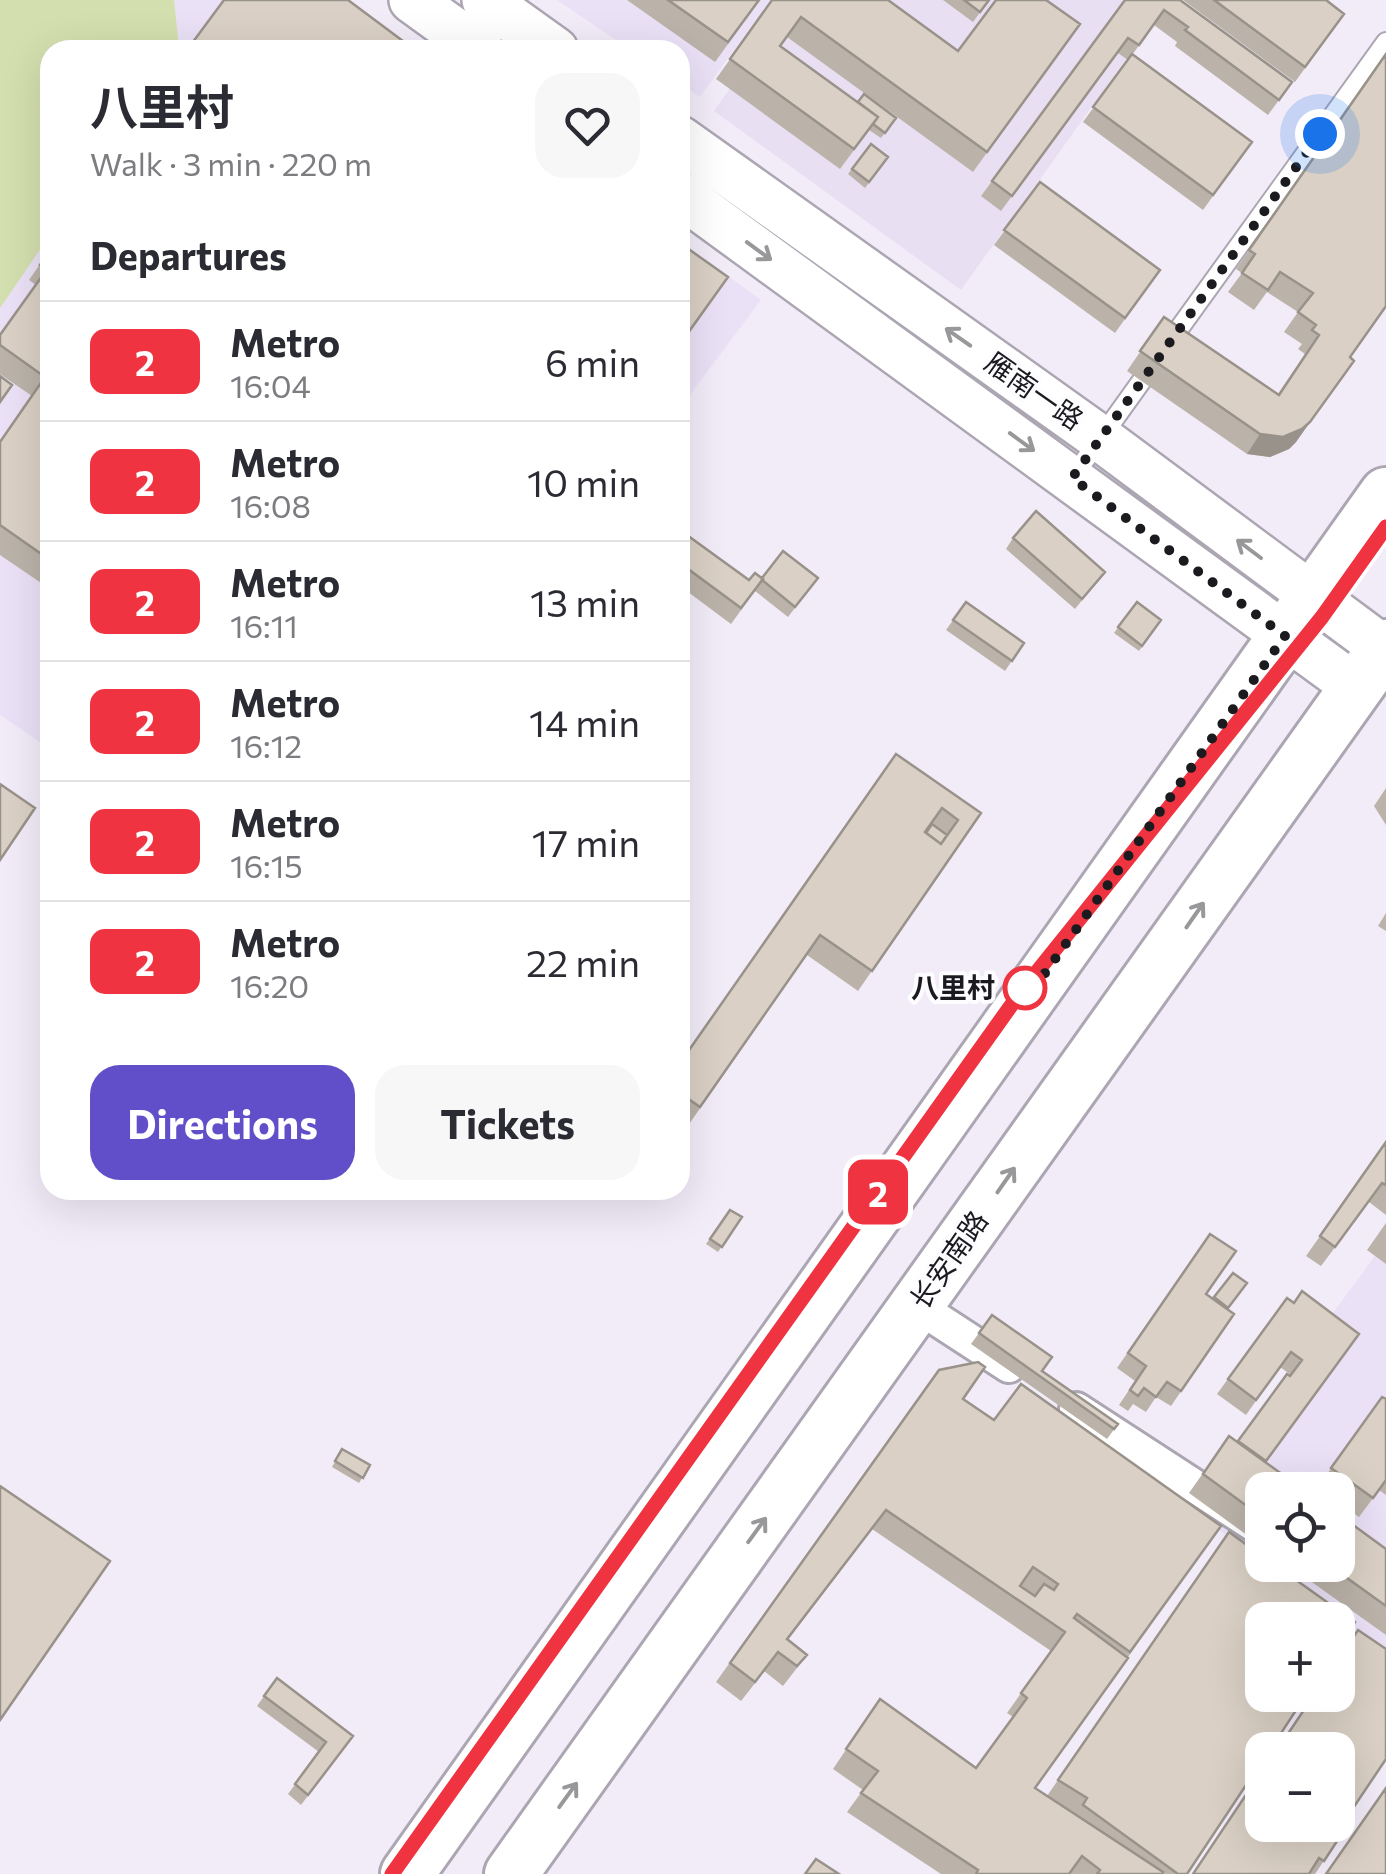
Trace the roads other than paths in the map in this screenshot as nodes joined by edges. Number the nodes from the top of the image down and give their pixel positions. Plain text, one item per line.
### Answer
1 (412, 0) edge
2 (485, 0) edge
3 (467, 40) edge
4 (541, 40) edge
5 (1386, 42) edge
6 (690, 146) edge
7 (690, 201) edge
8 (1100, 438) junction
9 (1072, 478) junction
10 (1386, 494) edge
11 (1299, 617) junction
12 (1378, 672) edge
13 (916, 1306) junction
14 (1245, 1519) edge
15 (407, 1874) edge
16 (511, 1874) edge

1 - 3 main road
2 - 4 main road
5 - 8 lane
8 -> 6 main road, 雁南一路
7 -> 9 main road, 雁南一路
8 - 9 lane
11 -> 8 main road, 雁南一路
9 - 11 main road, 雁南一路
10 - 11 main road
11 - 12 main road, 雁南一路
11 - 15 main road
13 -> 12 main road, 长安南路
13 - 14 street
16 -> 13 main road, 长安南路

